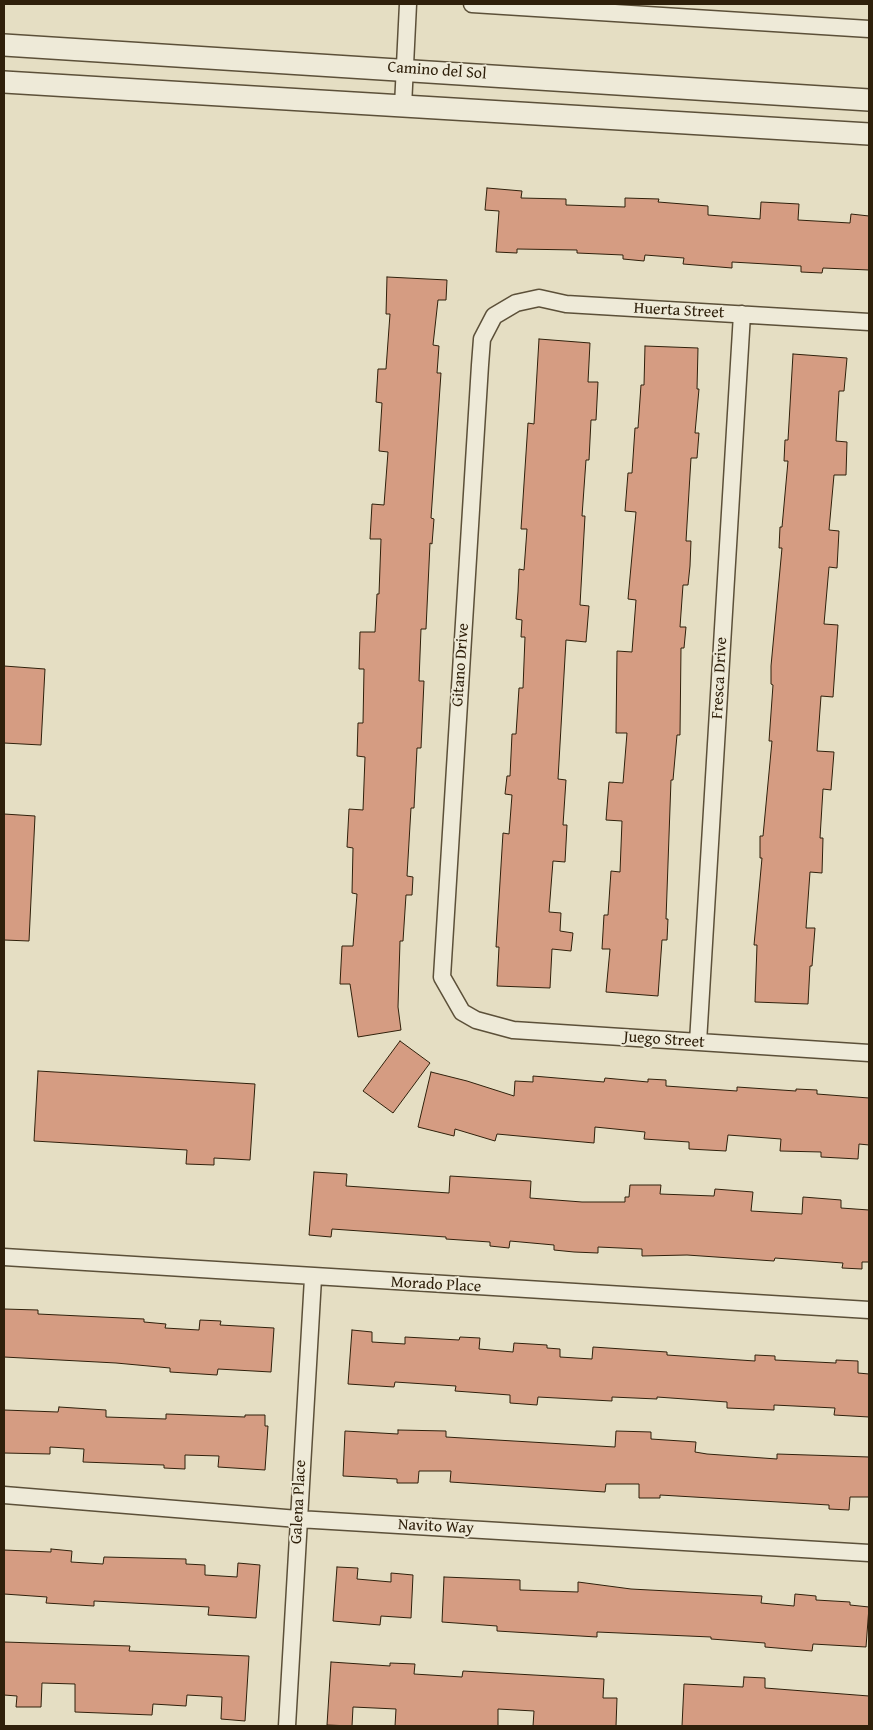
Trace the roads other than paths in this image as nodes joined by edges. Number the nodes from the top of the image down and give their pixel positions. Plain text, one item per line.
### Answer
1 (408, 4) edge
2 (472, 4) edge
3 (717, 11) edge
4 (869, 29) edge
5 (4, 45) edge
6 (404, 68) junction
7 (4, 82) edge
8 (869, 100) edge
9 (403, 106) junction
10 (869, 134) edge
11 (742, 314) junction
12 (494, 316) joint
13 (869, 322) edge
14 (462, 1012) joint
15 (698, 1042) junction
16 (869, 1053) edge
17 (4, 1257) edge
18 (313, 1278) junction
19 (869, 1310) edge
20 (4, 1495) edge
21 (298, 1519) junction
22 (869, 1553) edge
23 (287, 1726) edge

1 - 6 street
2 - 3 street
3 - 4 street
5 - 6 street, Camino del Sol
6 - 8 street, Camino del Sol
6 - 9 street
7 - 9 street
9 - 10 street
11 - 12 street, Huerta Street
11 - 13 street, Huerta Street
11 - 15 street, Fresca Drive
12 - 14 street, Gitano Drive
14 - 15 street, Juego Street
15 - 16 street, Juego Street
17 - 18 street, Morado Place
18 - 19 street, Morado Place
18 - 21 street, Galena Place
20 - 21 street, Navito Way
21 - 22 street, Navito Way
21 - 23 street, Galena Place

